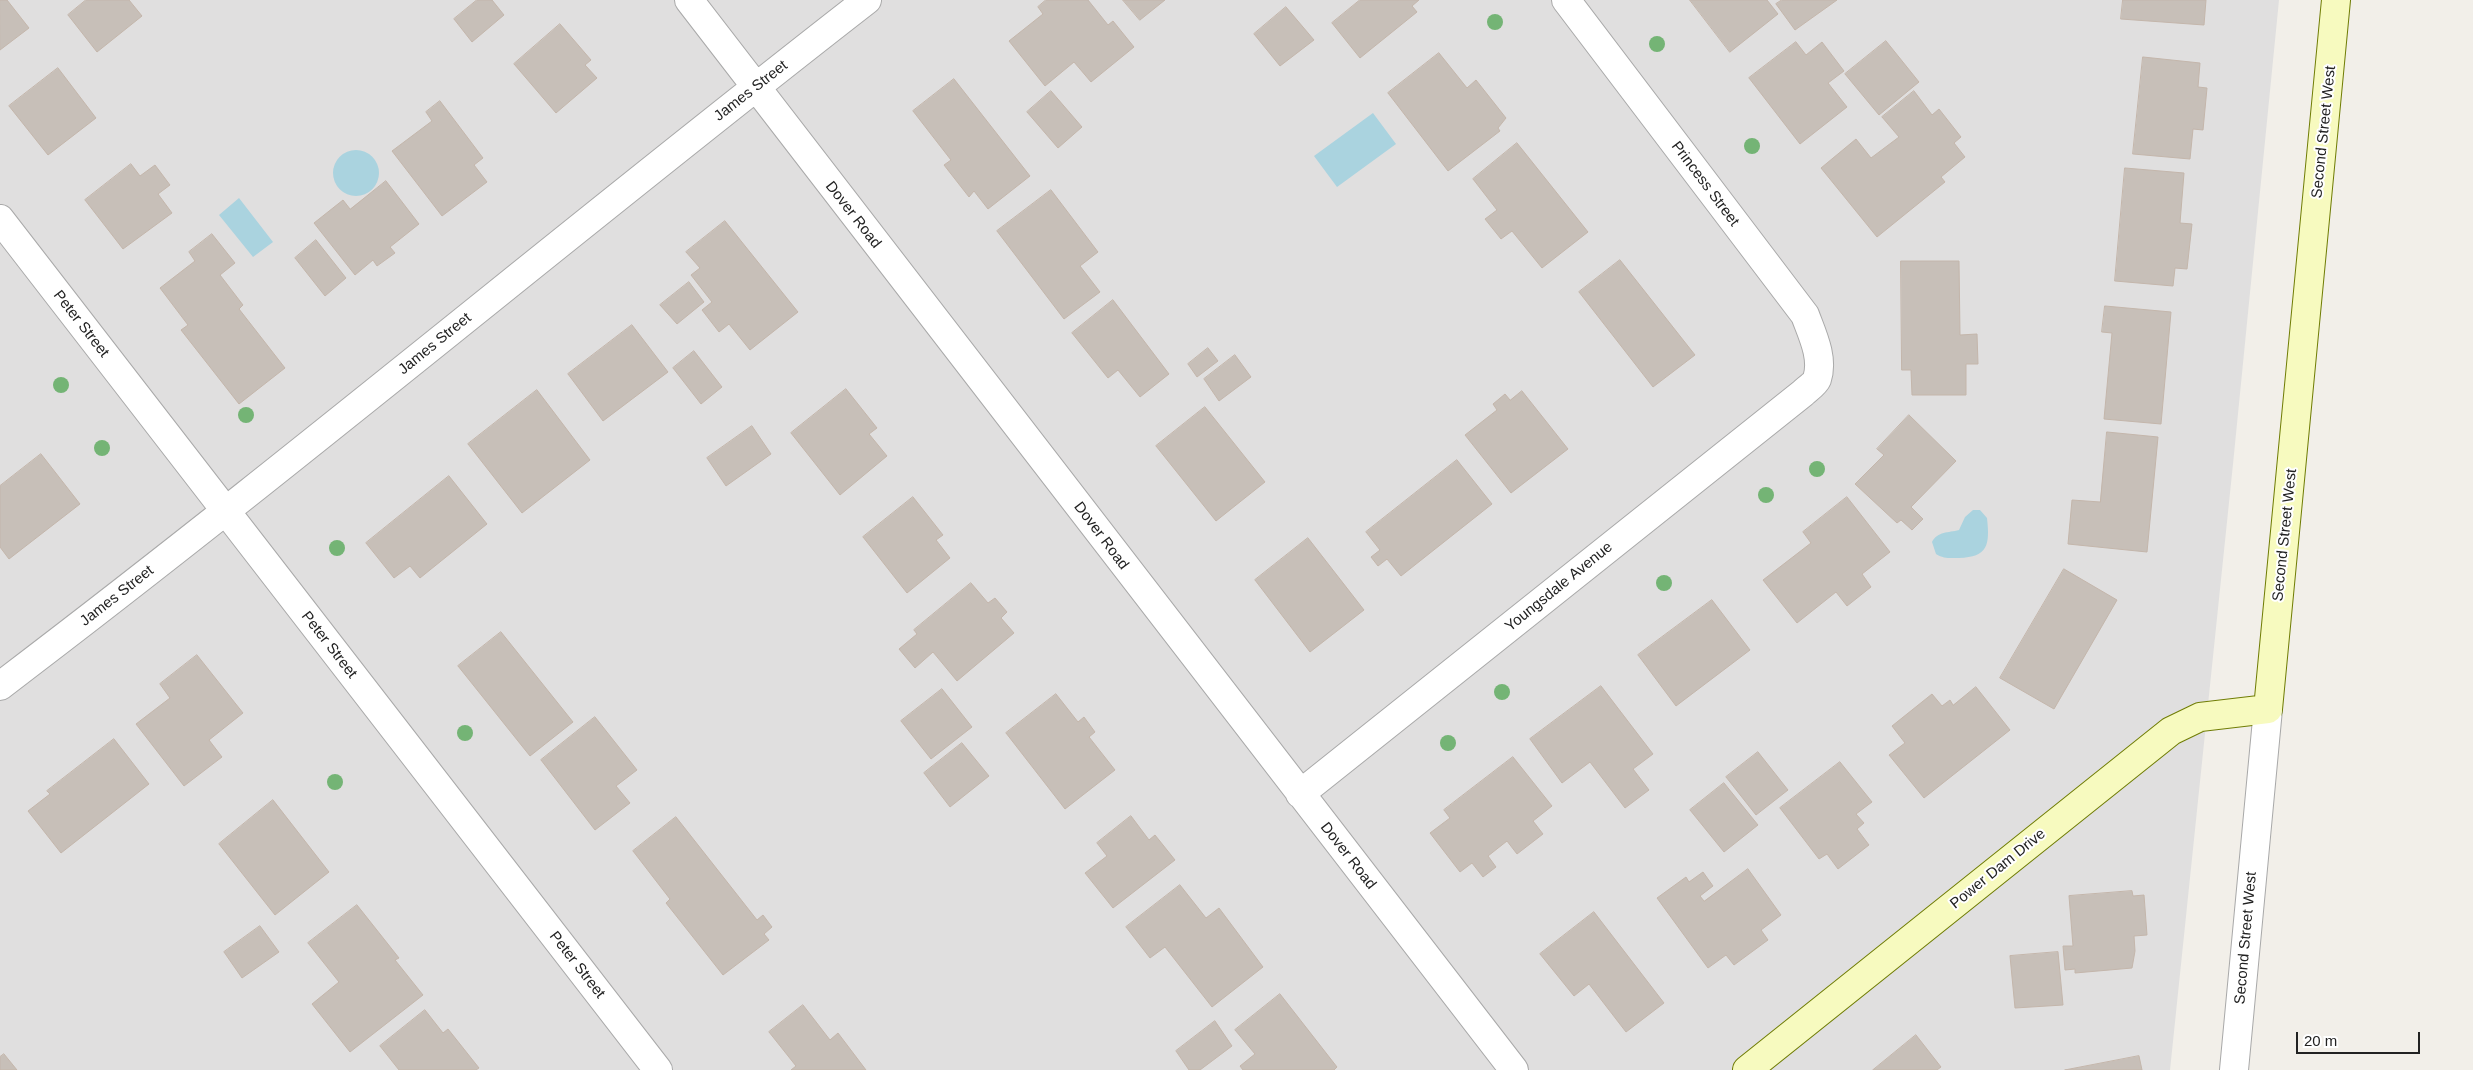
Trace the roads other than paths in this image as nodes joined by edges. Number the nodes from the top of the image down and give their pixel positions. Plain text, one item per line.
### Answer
1 (689, 0) edge
2 (868, 0) edge
3 (1566, 0) edge
4 (2336, 0) edge
5 (755, 87) junction
6 (0, 220) edge
7 (1817, 379) joint
8 (226, 512) junction
9 (0, 686) edge
10 (2268, 709) junction
11 (1300, 794) junction
12 (658, 1070) edge
13 (1514, 1070) edge
14 (1747, 1070) edge
15 (2234, 1070) edge

1 - 5 street, Dover Road
2 - 5 street, James Street
3 - 7 street, Princess Street
4 - 10 main road, Second Street West
5 - 8 street, James Street
5 - 11 street, Dover Road
6 - 8 street, Peter Street
7 - 11 street, Youngsdale Avenue
8 - 9 street, James Street
8 - 12 street, Peter Street
10 - 14 main road, Power Dam Drive
10 - 15 street, Second Street West
11 - 13 street, Dover Road

